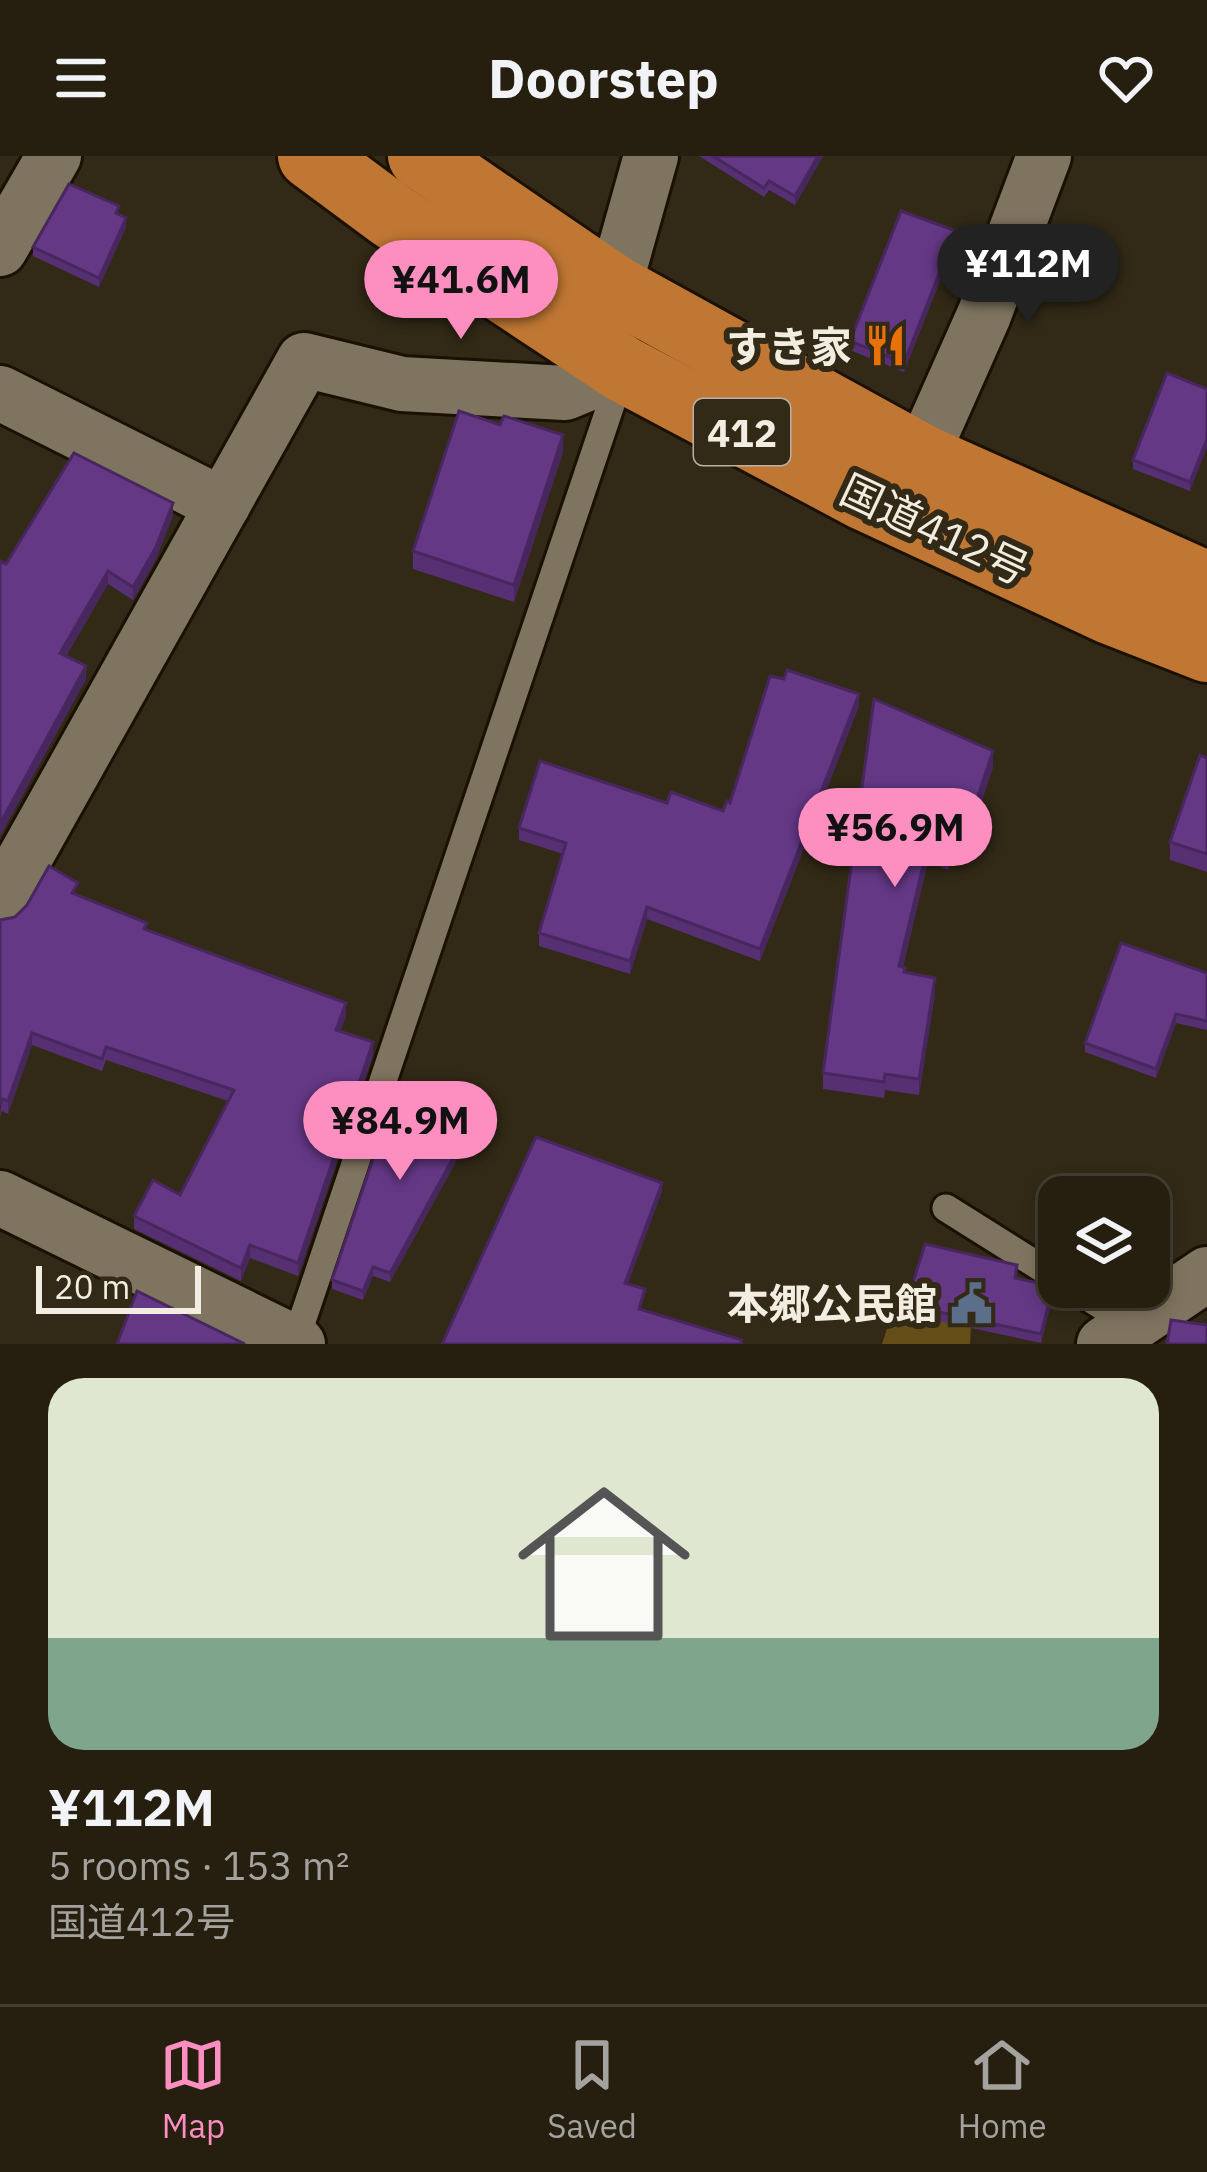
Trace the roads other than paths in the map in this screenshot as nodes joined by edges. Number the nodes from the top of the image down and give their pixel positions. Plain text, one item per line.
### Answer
1 (54, 156) edge
2 (311, 156) edge
3 (421, 156) edge
4 (651, 156) edge
5 (1043, 156) edge
6 (0, 249) edge
7 (614, 288) junction
8 (623, 369) junction
9 (0, 393) edge
10 (921, 457) junction
11 (223, 505) junction
12 (1206, 577) edge
13 (1207, 649) edge
14 (0, 902) edge
15 (0, 1198) edge
16 (946, 1208) dead end
17 (1038, 1266) edge
18 (1207, 1274) edge
19 (1093, 1308) edge
20 (1118, 1334) edge
21 (297, 1343) edge

1 - 6 street
2 - 8 highway, 国道412号 / 412
3 - 7 highway, 国道412号 / 412
4 - 7 street
5 - 10 street
7 - 10 highway, 国道412号 / 412
8 - 11 street
8 - 13 highway, 国道412号 / 412
8 - 21 lane
9 - 11 street
10 - 12 highway, 国道412号 / 412
11 - 14 street
15 - 21 street
16 - 17 lane
18 - 20 street
19 - 20 lane

